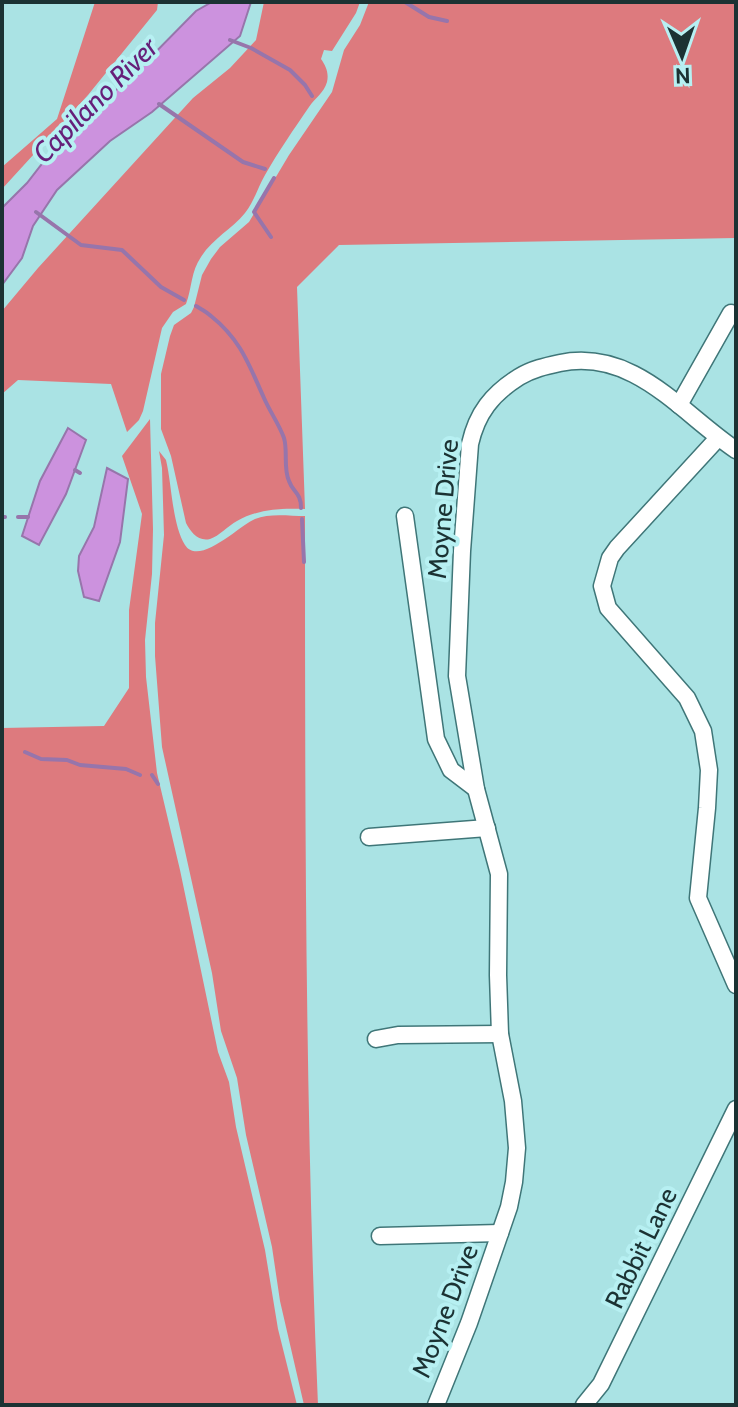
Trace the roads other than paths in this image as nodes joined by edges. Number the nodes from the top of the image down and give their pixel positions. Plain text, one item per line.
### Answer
1 (731, 313) dead end
2 (679, 405) junction
3 (718, 438) junction
4 (736, 450) edge
5 (405, 516) dead end
6 (476, 789) junction
7 (487, 828) junction
8 (369, 837) dead end
9 (736, 985) edge
10 (500, 1034) junction
11 (376, 1039) dead end
12 (736, 1109) edge
13 (500, 1233) junction
14 (380, 1236) dead end
15 (436, 1405) edge
16 (584, 1405) edge

1 - 2 street
2 - 3 street, Moyne Drive
2 - 6 street, Moyne Drive
3 - 4 street, Moyne Drive
3 - 9 street
5 - 6 street, Moyne Drive
6 - 7 street, Moyne Drive
7 - 8 street
7 - 10 street, Moyne Drive
10 - 11 street
10 - 13 street, Moyne Drive
12 - 16 street, Rabbit Lane
13 - 14 street, Moyne Drive
13 - 15 street, Moyne Drive

